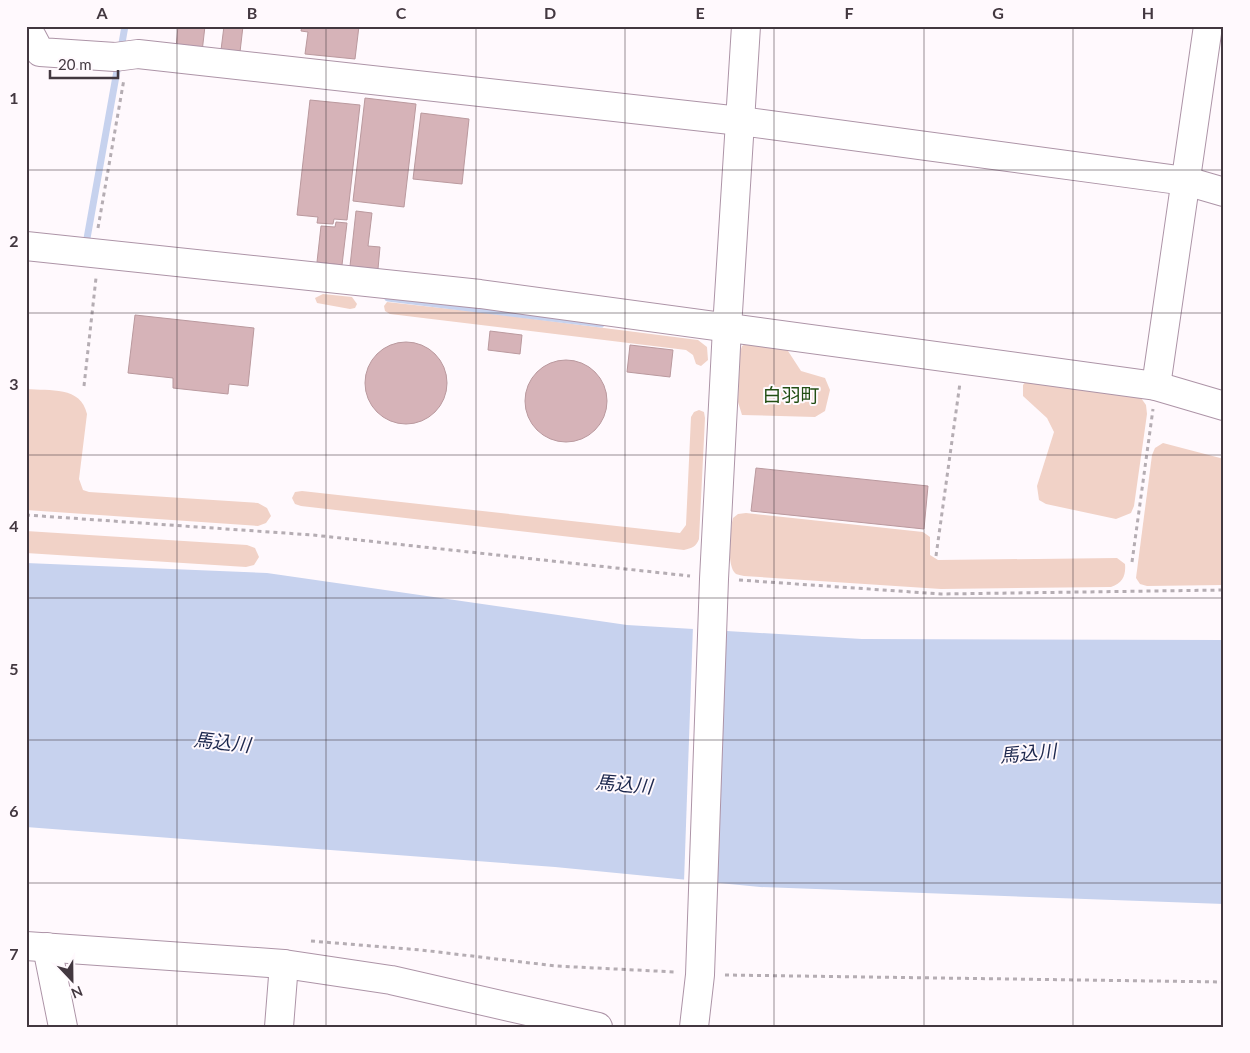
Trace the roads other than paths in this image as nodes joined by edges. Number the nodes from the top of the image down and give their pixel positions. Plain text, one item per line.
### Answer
1 (746, 26) edge
2 (1208, 26) edge
3 (37, 34) edge
4 (740, 121) junction
5 (1186, 181) junction
6 (1224, 192) edge
7 (26, 246) edge
8 (726, 328) junction
9 (1156, 386) junction
10 (1224, 406) edge
11 (37, 946) edge
12 (284, 964) junction
13 (63, 1027) edge
14 (279, 1027) edge
15 (598, 1027) edge
16 (694, 1027) edge

1 - 4 street
2 - 5 street
3 - 4 street
4 - 5 street
4 - 8 street
5 - 6 street
5 - 9 street
7 - 8 street
8 - 9 street
8 - 16 street
9 - 10 street
11 - 12 street
11 - 13 street
12 - 14 street
12 - 15 street

